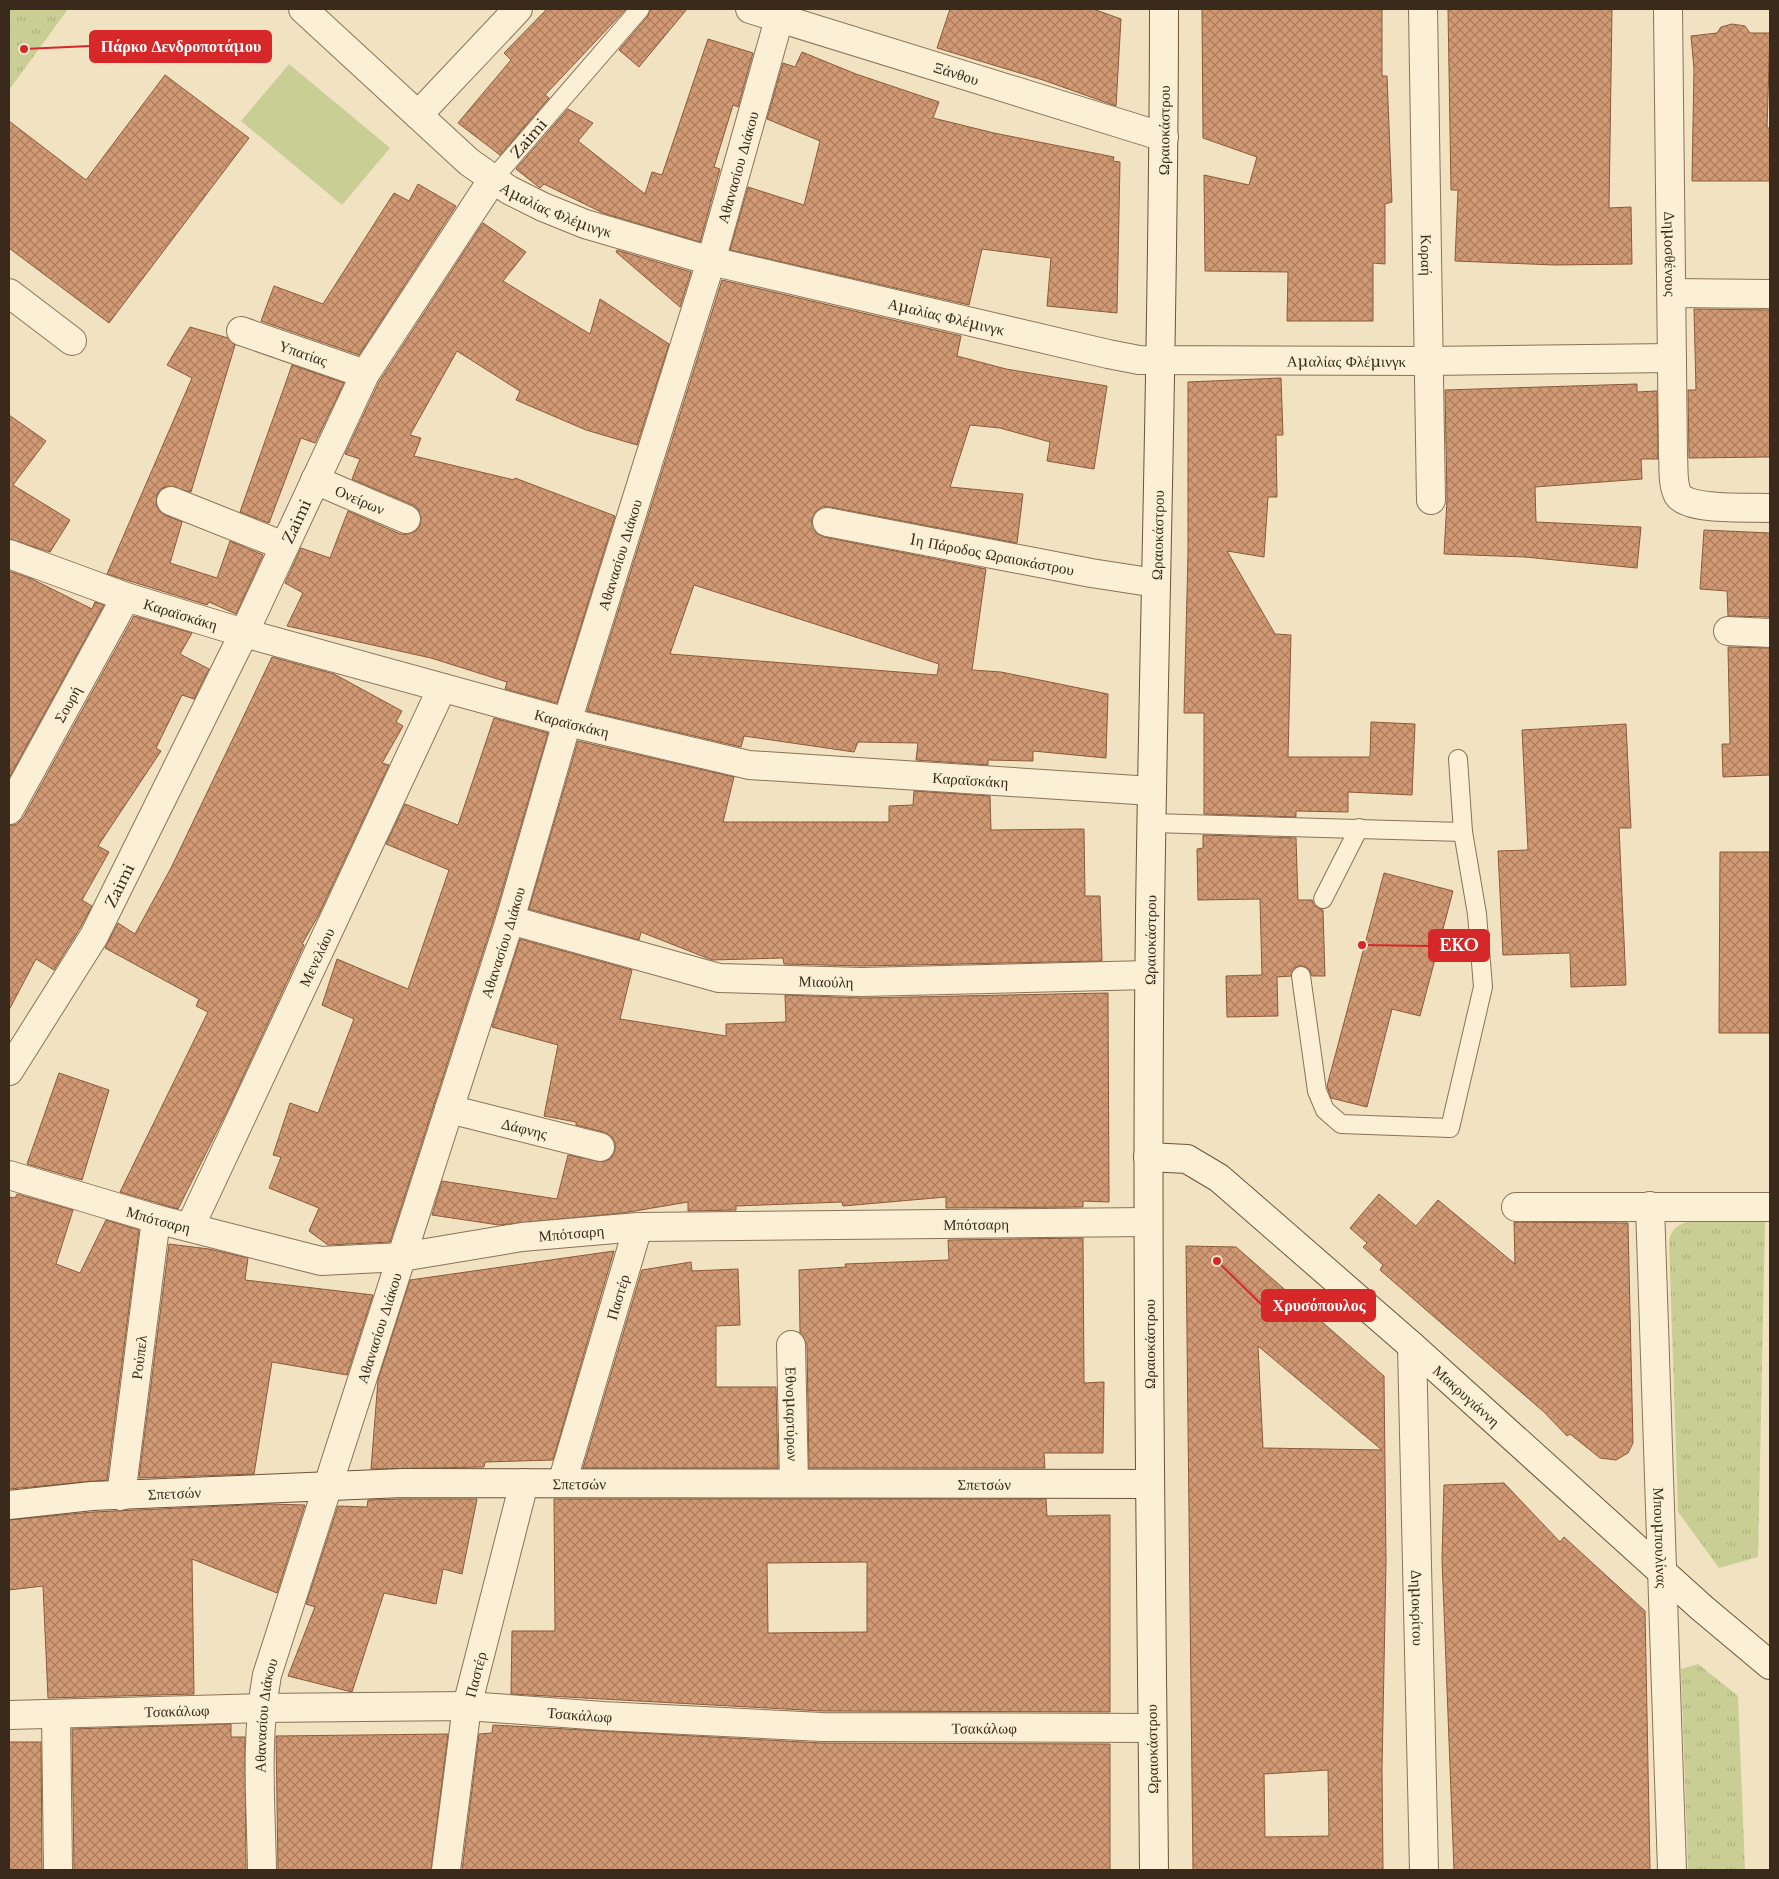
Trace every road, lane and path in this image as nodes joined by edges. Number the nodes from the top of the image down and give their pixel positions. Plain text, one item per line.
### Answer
1 (303, 9) edge
2 (518, 9) edge
3 (640, 9) edge
4 (750, 9) edge
5 (1164, 9) edge
6 (1423, 9) edge
7 (1668, 9) edge
8 (779, 19) junction
9 (418, 115) junction
10 (1164, 137) junction
11 (493, 179) junction
12 (711, 261) junction
13 (9, 293) edge
14 (1672, 293) junction
15 (1770, 294) edge
16 (241, 331) dead end
17 (72, 341) dead end
18 (1672, 358) junction
19 (1161, 361) junction
20 (1428, 361) junction
21 (365, 374) junction
22 (314, 480) junction
23 (1431, 500) dead end
24 (171, 501) dead end
25 (1770, 508) edge
26 (406, 519) dead end
27 (827, 522) dead end
28 (284, 546) junction
29 (9, 554) edge
30 (1156, 583) junction
31 (126, 597) junction
32 (1728, 631) dead end
33 (244, 633) junction
34 (1770, 634) edge
35 (442, 688) junction
36 (567, 722) junction
37 (1458, 759) dead end
38 (1152, 792) junction
39 (9, 810) edge
40 (1152, 822) junction
41 (1359, 828) junction
42 (1463, 832) junction
43 (1323, 899) dead end
44 (510, 920) junction
45 (1149, 975) junction
46 (1301, 976) dead end
47 (9, 1071) edge
48 (449, 1109) junction
49 (600, 1147) dead end
50 (1148, 1157) junction
51 (9, 1175) edge
52 (1650, 1206) junction
53 (1516, 1207) dead end
54 (1770, 1207) edge
55 (156, 1219) junction
56 (1148, 1222) junction
57 (190, 1227) junction
58 (638, 1228) junction
59 (402, 1257) junction
60 (791, 1345) dead end
61 (1412, 1346) junction
62 (524, 1483) junction
63 (562, 1483) junction
64 (794, 1483) junction
65 (1150, 1484) junction
66 (327, 1486) junction
67 (120, 1496) junction
68 (9, 1505) edge
69 (1662, 1573) junction
70 (1770, 1665) edge
71 (467, 1706) junction
72 (261, 1708) junction
73 (56, 1714) junction
74 (9, 1715) edge
75 (1152, 1728) junction
76 (58, 1870) edge
77 (262, 1870) edge
78 (446, 1870) edge
79 (1154, 1870) edge
80 (1424, 1870) edge
81 (1672, 1870) edge

1 - 9 street, Αμαλίας Φλέμινγκ
2 - 9 street
3 - 11 lane, Zaimi
4 - 8 street, Ξάνθου
5 - 10 street, Ωραιοκάστρου
6 - 20 street, Κοραή
7 - 14 street, Δημοσθένους
8 - 10 street, Ξάνθου
8 - 12 street, Αθανασίου Διάκου
9 - 11 street, Αμαλίας Φλέμινγκ
10 - 19 street, Ωραιοκάστρου
11 - 12 street, Αμαλίας Φλέμινγκ
11 - 21 street, Zaimi
12 - 19 street, Αμαλίας Φλέμινγκ
12 - 36 street, Αθανασίου Διάκου
13 - 17 street
14 - 15 street
14 - 18 street, Δημοσθένους
16 - 21 street, Υπατίας
18 - 20 street, Αμαλίας Φλέμινγκ
18 - 25 street, Δημοσθένους
19 - 20 street, Αμαλίας Φλέμινγκ
19 - 30 street, Ωραιοκάστρου
20 - 23 street, Κοραή
21 - 22 street, Zaimi
22 - 26 street, Ονείρων
22 - 28 street, Zaimi
24 - 28 street
27 - 30 street, 1η Πάροδος Ωραιοκάστρου
28 - 33 street, Zaimi
29 - 31 street, Καραϊσκάκη
30 - 38 street, Ωραιοκάστρου
31 - 33 street, Καραϊσκάκη
31 - 39 street, Σουρή
32 - 34 street
33 - 35 street, Καραϊσκάκη
33 - 47 street, Zaimi
35 - 36 street, Καραϊσκάκη
35 - 57 street, Μενελάου
36 - 38 street, Καραϊσκάκη
36 - 44 street, Αθανασίου Διάκου
37 - 42 lane
38 - 40 street, Ωραιοκάστρου
40 - 41 lane
40 - 45 street, Ωραιοκάστρου
41 - 42 lane
41 - 43 lane
42 - 46 lane
44 - 45 street, Μιαούλη
44 - 48 street, Αθανασίου Διάκου
45 - 50 street, Ωραιοκάστρου
48 - 49 street, Δάφνης
48 - 59 street, Αθανασίου Διάκου
50 - 56 street, Ωραιοκάστρου
50 - 61 street, Μακρυγιάννη
51 - 55 street, Μπότσαρη
52 - 53 street
52 - 54 street
52 - 69 street, Μπουμπουλίνας
55 - 57 street, Μπότσαρη
55 - 67 street, Ρούπελ
56 - 58 street, Μπότσαρη
56 - 65 street, Ωραιοκάστρου
57 - 59 street, Μπότσαρη
58 - 59 street, Μπότσαρη
58 - 63 street, Παστέρ
59 - 66 street, Αθανασίου Διάκου
60 - 64 street, Εθνομαρτύρων
61 - 69 street, Μακρυγιάννη
61 - 80 street, Δημοκρίτου
62 - 63 street, Σπετσών
62 - 66 street, Σπετσών
62 - 71 street, Παστέρ
63 - 64 street, Σπετσών
64 - 65 street, Σπετσών
65 - 75 street, Ωραιοκάστρου
66 - 67 street, Σπετσών
66 - 72 street, Αθανασίου Διάκου
67 - 68 street, Σπετσών
69 - 70 street, Μακρυγιάννη
69 - 81 street, Μπουμπουλίνας
71 - 72 street, Τσακάλωφ
71 - 75 street, Τσακάλωφ
71 - 78 street, Παστέρ
72 - 73 street, Τσακάλωφ
72 - 77 street, Αθανασίου Διάκου
73 - 74 street, Τσακάλωφ
73 - 76 street
75 - 79 street, Ωραιοκάστρου

